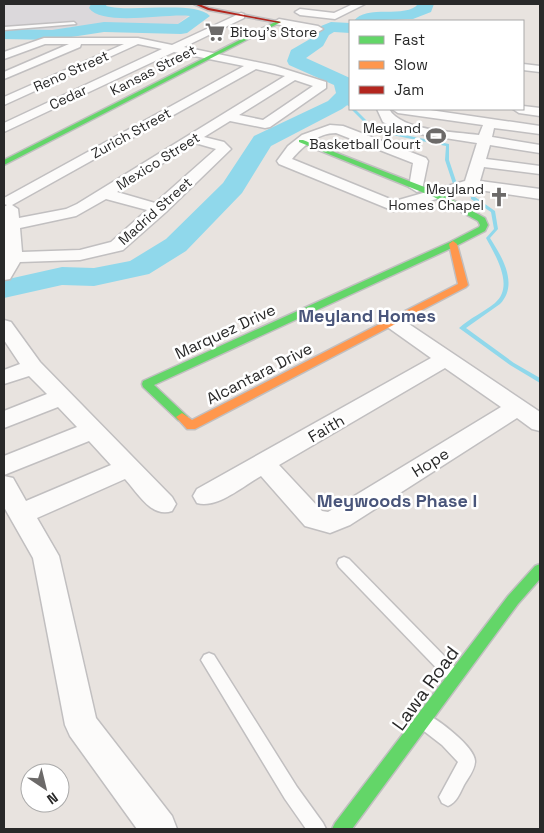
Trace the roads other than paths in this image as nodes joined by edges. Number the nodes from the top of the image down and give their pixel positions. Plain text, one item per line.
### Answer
1 (196, 4) edge
2 (316, 4) edge
3 (360, 4) edge
4 (300, 12) junction
5 (241, 16) junction
6 (279, 22) junction
7 (74, 23) dead end
8 (4, 29) edge
9 (318, 29) dead end
10 (88, 40) junction
11 (138, 41) junction
12 (171, 48) junction
13 (4, 56) edge
14 (214, 56) junction
15 (254, 65) junction
16 (524, 67) edge
17 (540, 69) edge
18 (295, 75) junction
19 (4, 76) edge
20 (4, 101) edge
21 (383, 110) edge
22 (408, 110) edge
23 (524, 110) edge
24 (540, 112) edge
25 (229, 117) junction
26 (491, 118) edge
27 (4, 128) edge
28 (540, 130) edge
29 (193, 139) junction
30 (301, 141) junction
31 (485, 141) junction
32 (540, 149) edge
33 (479, 162) junction
34 (4, 163) edge
35 (540, 170) edge
36 (472, 184) junction
37 (417, 187) junction
38 (105, 194) junction
39 (540, 194) edge
40 (437, 195) junction
41 (6, 200) edge
42 (160, 210) junction
43 (13, 224) junction
44 (453, 244) junction
45 (14, 257) junction
46 (4, 275) edge
47 (393, 322) junction
48 (4, 326) edge
49 (446, 358) junction
50 (33, 367) junction
51 (4, 377) edge
52 (61, 397) junction
53 (516, 408) junction
54 (4, 420) edge
55 (540, 424) edge
56 (191, 426) joint
57 (93, 430) junction
58 (264, 464) junction
59 (4, 466) edge
60 (128, 468) junction
61 (4, 485) edge
62 (206, 496) dead end
63 (163, 504) dead end
64 (21, 514) junction
65 (344, 563) dead end
66 (540, 570) edge
67 (209, 660) dead end
68 (454, 676) junction
69 (423, 720) junction
70 (448, 797) dead end
71 (158, 829) edge
72 (317, 829) edge
73 (341, 829) edge

1 - 5 street
2 - 4 street, Kansas Street
3 - 4 street
4 - 6 street, Kansas Street
5 - 6 street
5 - 12 street, Cedar
6 - 9 street
6 - 14 street, Kansas Street
7 - 8 lane
10 - 11 street
10 - 13 street
10 - 19 street
11 - 12 street
11 - 20 street, Reno Street
12 - 14 street
12 - 27 street, Cedar
14 - 15 street
14 - 34 street, Kansas Street
15 - 18 street
15 - 41 street, Zurich Street
16 - 17 street
18 - 25 street, Mexico Street
18 - 25 street
21 - 31 street
22 - 26 street
23 - 24 street
25 - 29 street, Mexico Street
26 - 28 street
26 - 31 street
29 - 38 street, Mexico Street
29 - 42 street, Madrid Street
30 - 37 street
30 - 37 street
30 - 40 street
31 - 32 street
31 - 33 street
33 - 35 street
33 - 36 street
36 - 39 street
36 - 40 street
37 - 40 street
38 - 42 street
38 - 43 street, Mexico Street
40 - 44 street
41 - 43 street
42 - 45 street, Madrid Street
43 - 45 street
44 - 47 street, Alcantara Drive
44 - 56 street, Marquez Drive
45 - 46 street
47 - 49 street
47 - 56 street, Alcantara Drive
48 - 50 street
49 - 53 street
49 - 58 street, Faith
50 - 51 street
50 - 52 street
52 - 54 street
52 - 57 street
53 - 55 street
53 - 58 street, Hope
57 - 59 street
57 - 60 street
58 - 62 street, Faith
60 - 63 street
60 - 64 street
61 - 64 street
64 - 71 street
65 - 68 lane
66 - 68 street, Lawa Road
67 - 72 lane
68 - 69 street, Lawa Road
69 - 70 lane
69 - 73 street, Lawa Road

